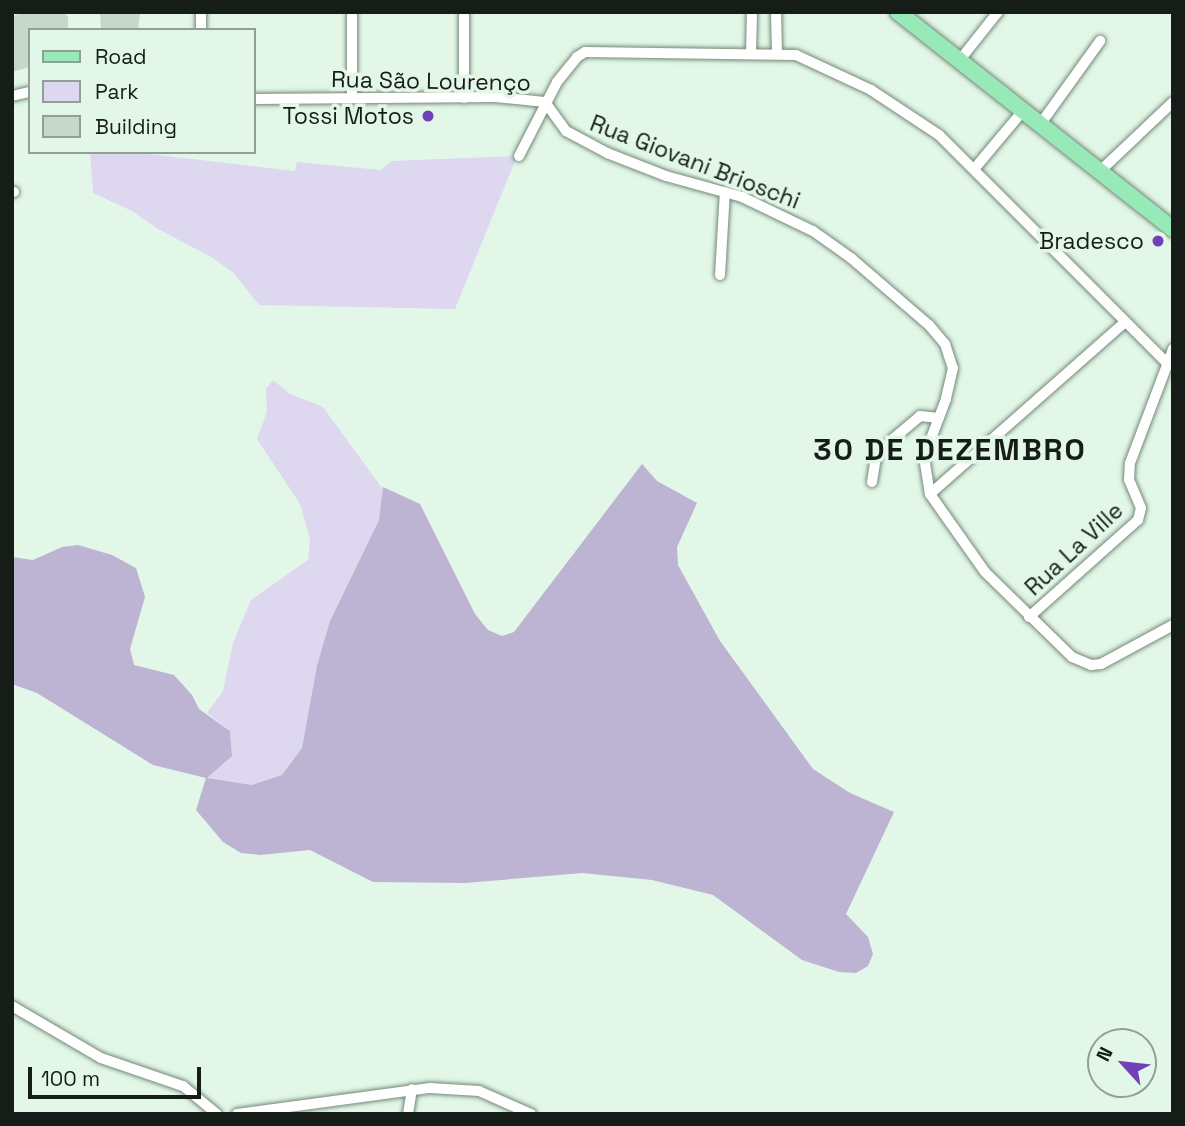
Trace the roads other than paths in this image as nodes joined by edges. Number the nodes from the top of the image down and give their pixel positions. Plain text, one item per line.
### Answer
1 (352, 12) edge
2 (464, 12) edge
3 (752, 12) edge
4 (776, 12) edge
5 (898, 12) edge
6 (998, 12) edge
7 (1101, 41) dead end
8 (751, 53) junction
9 (777, 53) junction
10 (959, 61) junction
11 (352, 98) junction
12 (464, 98) junction
13 (256, 99) edge
14 (545, 102) junction
15 (1173, 102) edge
16 (1022, 112) junction
17 (1040, 126) junction
18 (519, 156) dead end
19 (975, 168) junction
20 (1099, 172) junction
21 (725, 192) junction
22 (1173, 229) edge
23 (720, 275) dead end
24 (1124, 323) junction
25 (1173, 349) edge
26 (1167, 363) junction
27 (939, 418) junction
28 (873, 482) dead end
29 (930, 494) junction
30 (1029, 618) junction
31 (1173, 625) edge
32 (12, 1006) edge
33 (412, 1089) junction
34 (217, 1114) edge
35 (237, 1114) edge
36 (408, 1114) edge
37 (531, 1114) edge

1 - 11 street
2 - 12 street
3 - 8 street
4 - 9 street
5 - 10 main road
6 - 10 street
7 - 17 street
8 - 9 street
8 - 14 street, Rua São Lourenço
9 - 19 street
10 - 16 main road
11 - 12 street, Rua São Lourenço
11 - 13 street, Rua São Lourenço
12 - 14 street, Rua São Lourenço
14 - 18 street
14 - 21 street, Rua Giovani Brioschi
15 - 20 street
16 - 17 main road
16 - 19 street
17 - 20 main road
19 - 24 street
20 - 22 main road
21 - 23 street
21 - 27 street, Rua Giovani Brioschi
24 - 26 street
24 - 29 street
25 - 26 street, Rua La Ville
26 - 30 street, Rua La Ville
27 - 28 street
27 - 29 street, Rua Giovani Brioschi
29 - 30 street, Rua Giovani Brioschi
30 - 31 street, Rua Giovani Brioschi
32 - 34 street
33 - 35 street
33 - 36 street
33 - 37 street

